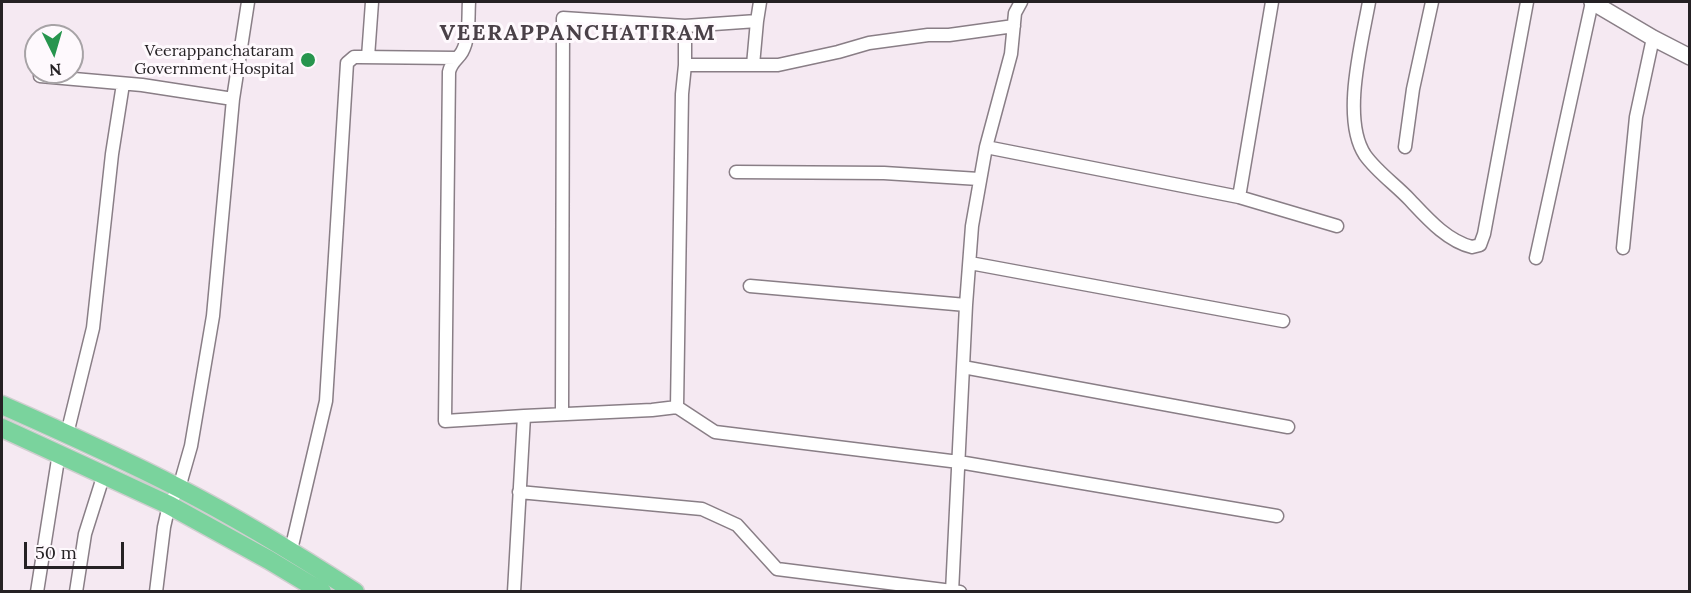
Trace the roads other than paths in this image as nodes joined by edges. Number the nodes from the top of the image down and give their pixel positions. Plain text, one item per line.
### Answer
1 (248, 2) edge
2 (372, 2) edge
3 (469, 2) edge
4 (760, 2) edge
5 (1021, 2) edge
6 (1272, 2) edge
7 (1369, 2) edge
8 (1432, 2) edge
9 (1527, 2) edge
10 (1592, 2) edge
11 (758, 21) junction
12 (685, 26) junction
13 (1014, 26) junction
14 (1653, 38) junction
15 (368, 57) junction
16 (1689, 57) edge
17 (456, 58) junction
18 (685, 65) junction
19 (753, 65) junction
20 (84, 80) edge
21 (123, 84) junction
22 (233, 99) junction
23 (986, 147) junction
24 (1405, 147) dead end
25 (736, 172) dead end
26 (979, 179) junction
27 (1239, 197) junction
28 (1337, 226) dead end
29 (1623, 248) dead end
30 (1536, 258) dead end
31 (970, 263) junction
32 (750, 286) dead end
33 (966, 304) junction
34 (1283, 321) dead end
35 (963, 367) junction
36 (2, 405) edge
37 (677, 407) junction
38 (562, 414) junction
39 (524, 416) junction
40 (1288, 427) dead end
41 (2, 428) edge
42 (67, 434) junction
43 (59, 453) junction
44 (959, 462) junction
45 (104, 474) junction
46 (179, 488) junction
47 (519, 492) junction
48 (170, 505) junction
49 (1277, 516) dead end
50 (291, 550) junction
51 (295, 584) edge
52 (38, 591) edge
53 (76, 591) edge
54 (156, 591) edge
55 (322, 591) edge
56 (355, 591) edge
57 (514, 591) edge
58 (955, 591) edge

1 - 22 street
2 - 15 street
3 - 17 street
4 - 11 street
5 - 13 street
6 - 27 street
7 - 9 street
8 - 24 street
10 - 14 street
10 - 30 street
11 - 12 street
11 - 19 street
12 - 18 street
12 - 38 street
13 - 19 street
13 - 23 street
14 - 16 street
14 - 29 street
15 - 17 street
15 - 50 street
17 - 39 street
18 - 19 street
18 - 37 street
20 - 21 street
21 - 22 street
21 - 42 street
22 - 46 street
23 - 26 street
23 - 27 street
25 - 26 street
26 - 31 street
27 - 28 street
31 - 33 street
31 - 34 street
32 - 33 street
33 - 35 street
35 - 40 street
35 - 44 street
36 - 42 main road
37 - 38 street
37 - 44 street
38 - 39 street
39 - 47 street
41 - 43 main road
42 - 46 main road
43 - 45 main road
43 - 52 street
44 - 49 street
44 - 58 street
45 - 48 main road
45 - 53 street
46 - 48 street
46 - 50 main road
47 - 57 street
47 - 58 street
48 - 51 main road
48 - 54 street
50 - 56 main road
51 - 55 main road

